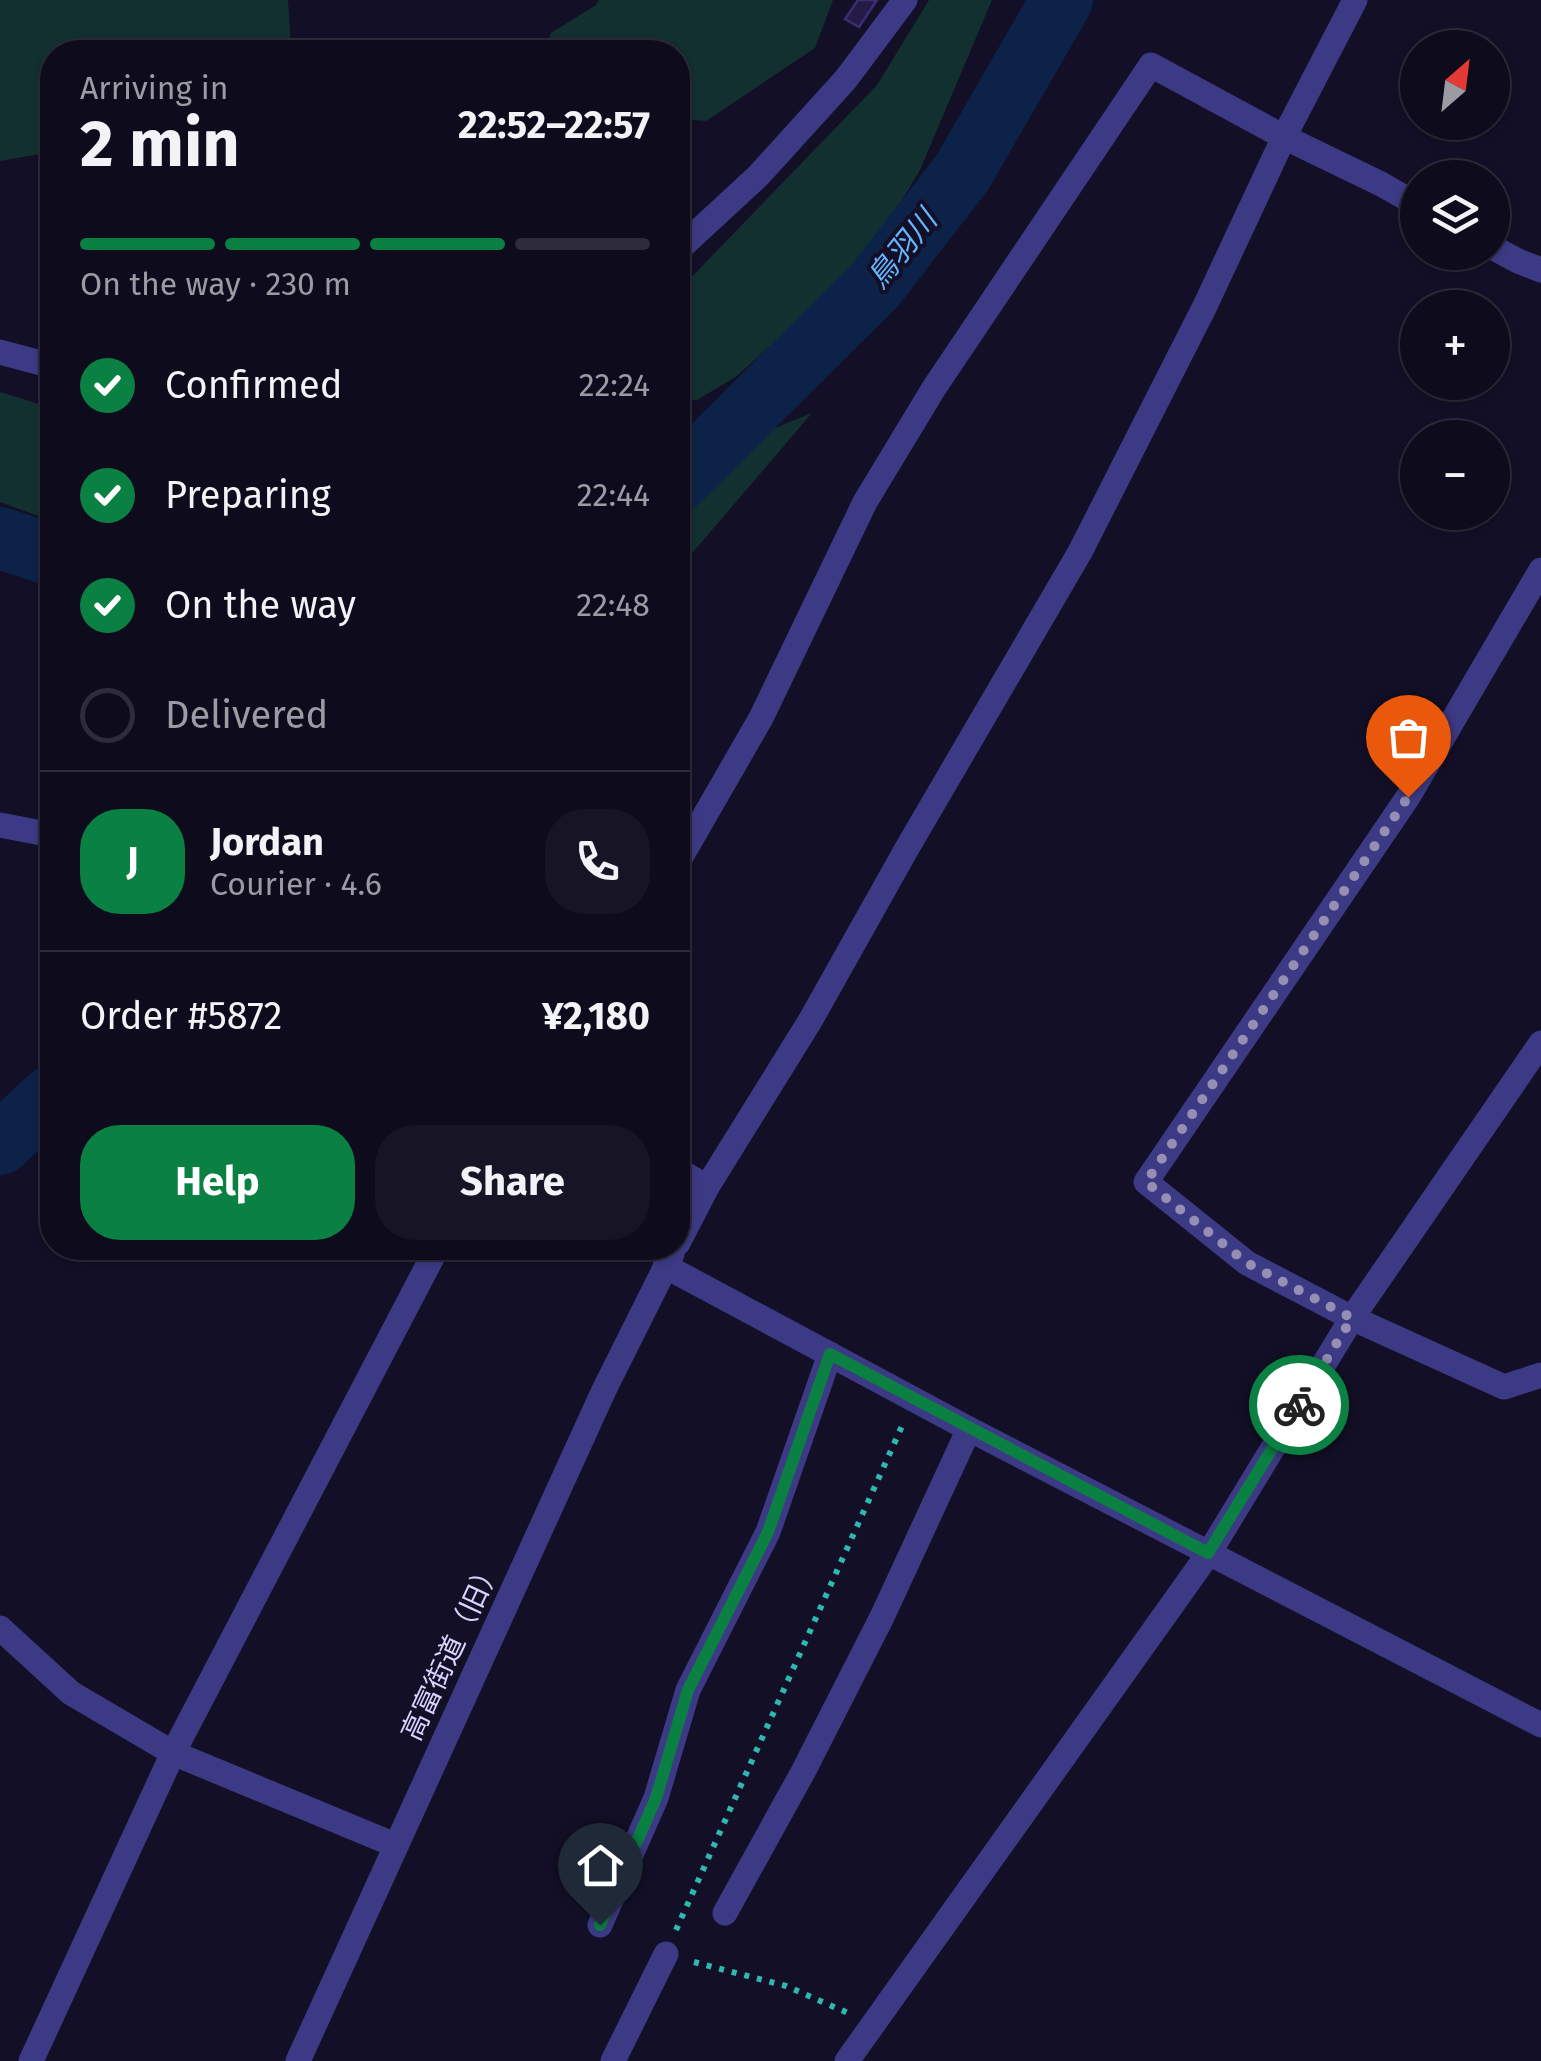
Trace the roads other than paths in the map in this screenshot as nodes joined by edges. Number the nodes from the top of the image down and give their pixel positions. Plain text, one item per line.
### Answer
1 (905, 0) edge
2 (1355, 0) edge
3 (1284, 137) junction
4 (1400, 194) edge
5 (690, 239) edge
6 (1510, 257) edge
7 (1541, 270) edge
8 (0, 352) edge
9 (40, 363) edge
10 (1541, 570) edge
11 (0, 826) edge
12 (40, 833) edge
13 (690, 841) edge
14 (1541, 1043) edge
15 (690, 1177) edge
16 (707, 1187) junction
17 (690, 1219) edge
18 (431, 1260) edge
19 (668, 1260) edge
20 (684, 1260) edge
21 (1352, 1318) junction
22 (830, 1354) junction
23 (1541, 1375) edge
24 (969, 1428) junction
25 (1208, 1553) junction
26 (0, 1628) edge
27 (1541, 1726) edge
28 (172, 1753) junction
29 (395, 1844) junction
30 (726, 1913) dead end
31 (600, 1925) dead end
32 (666, 1954) road end
33 (31, 2061) edge
34 (298, 2061) edge
35 (613, 2061) edge
36 (847, 2061) edge

1 - 5 street
2 - 3 street, 高富街道（旧）
3 - 4 street
3 - 13 street
3 - 16 street, 高富街道（旧）
6 - 7 street
8 - 9 street
10 - 21 street
11 - 12 street
14 - 21 street
15 - 16 street
16 - 17 street, 高富街道（旧）
18 - 28 street
19 - 29 street, 高富街道（旧）
20 - 22 street
21 - 23 street
21 - 25 street
22 - 24 street
22 - 31 street
24 - 25 street
24 - 30 street
25 - 27 street
25 - 36 street
26 - 28 street
28 - 29 street
28 - 33 street
29 - 34 street, 高富街道（旧）
32 - 35 street

